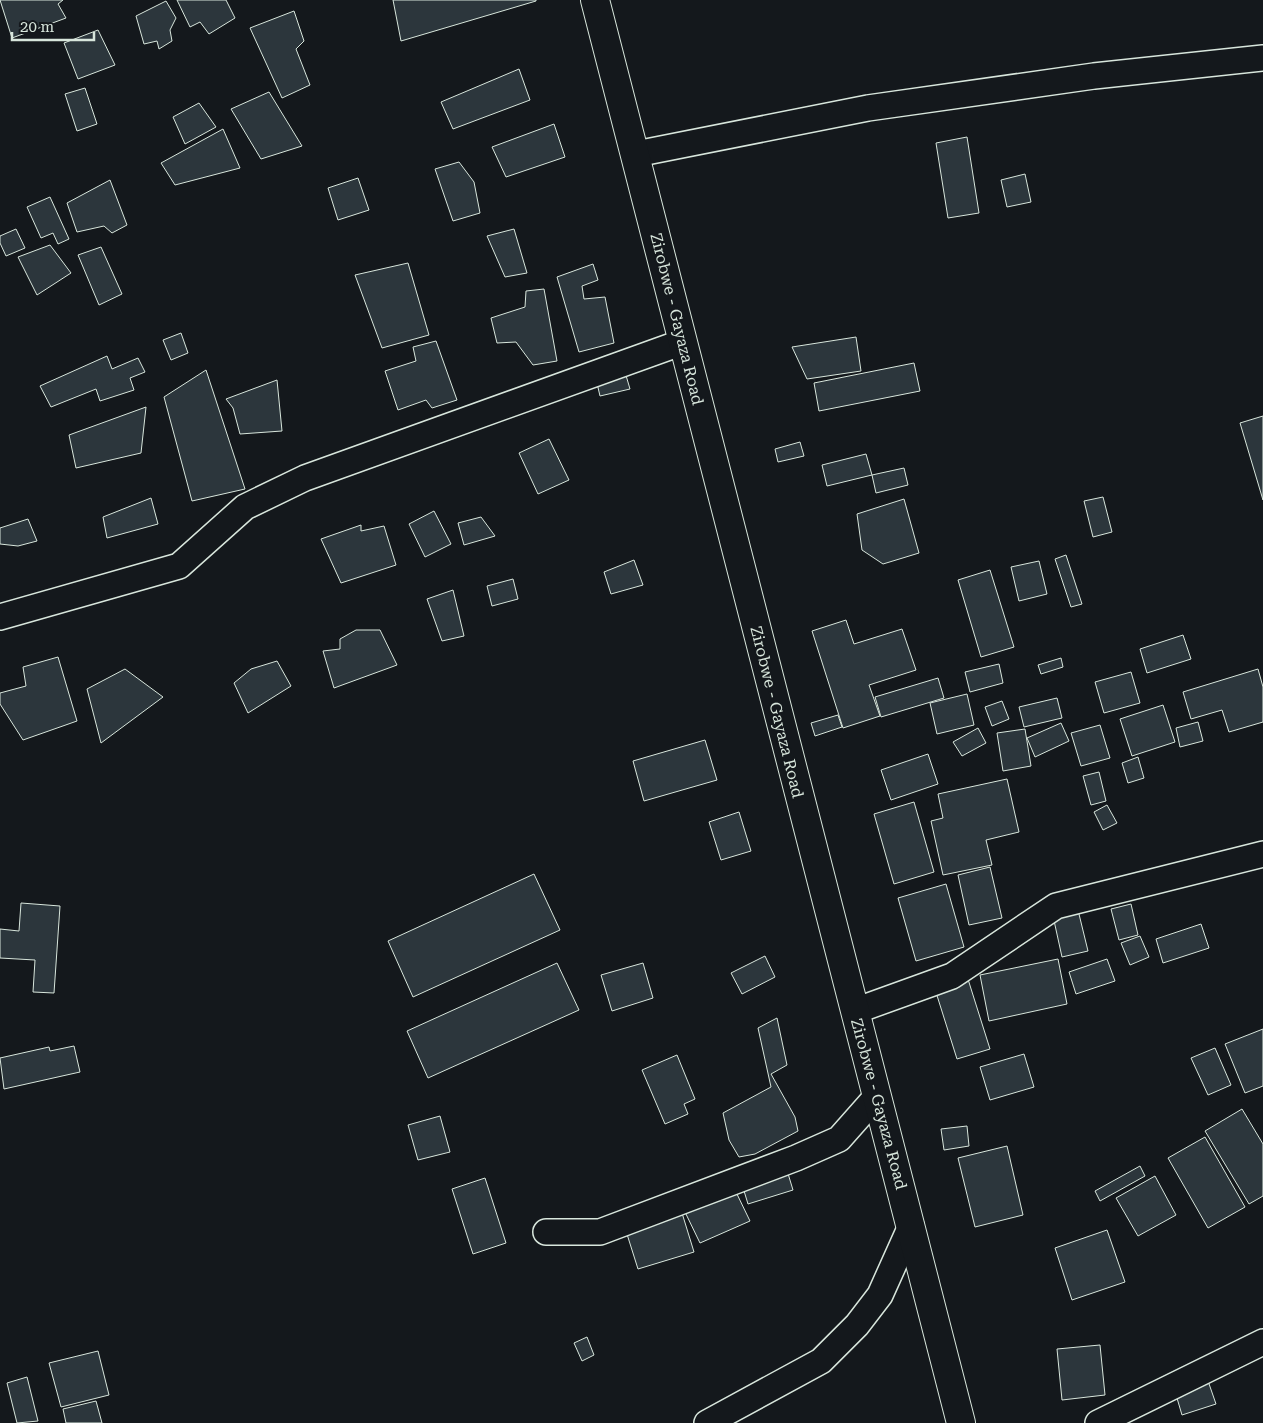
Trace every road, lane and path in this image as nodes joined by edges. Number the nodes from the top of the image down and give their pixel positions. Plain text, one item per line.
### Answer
1 (595, 0) edge
2 (1263, 58) edge
3 (636, 154) junction
4 (683, 342) junction
5 (0, 617) edge
6 (1263, 854) edge
7 (855, 1011) junction
8 (877, 1096) junction
9 (911, 1226) junction
10 (546, 1232) dead end
11 (1263, 1342) edge
12 (707, 1423) edge
13 (961, 1423) edge
14 (1098, 1423) edge

1 - 3 street, Zirobwe - Gayaza Road
2 - 3 street
3 - 4 street, Zirobwe - Gayaza Road
4 - 5 street
4 - 7 street, Zirobwe - Gayaza Road
6 - 7 street
7 - 8 street, Zirobwe - Gayaza Road
8 - 9 street, Zirobwe - Gayaza Road
8 - 10 street
9 - 12 street
9 - 13 street, Zirobwe - Gayaza Road
11 - 14 street

